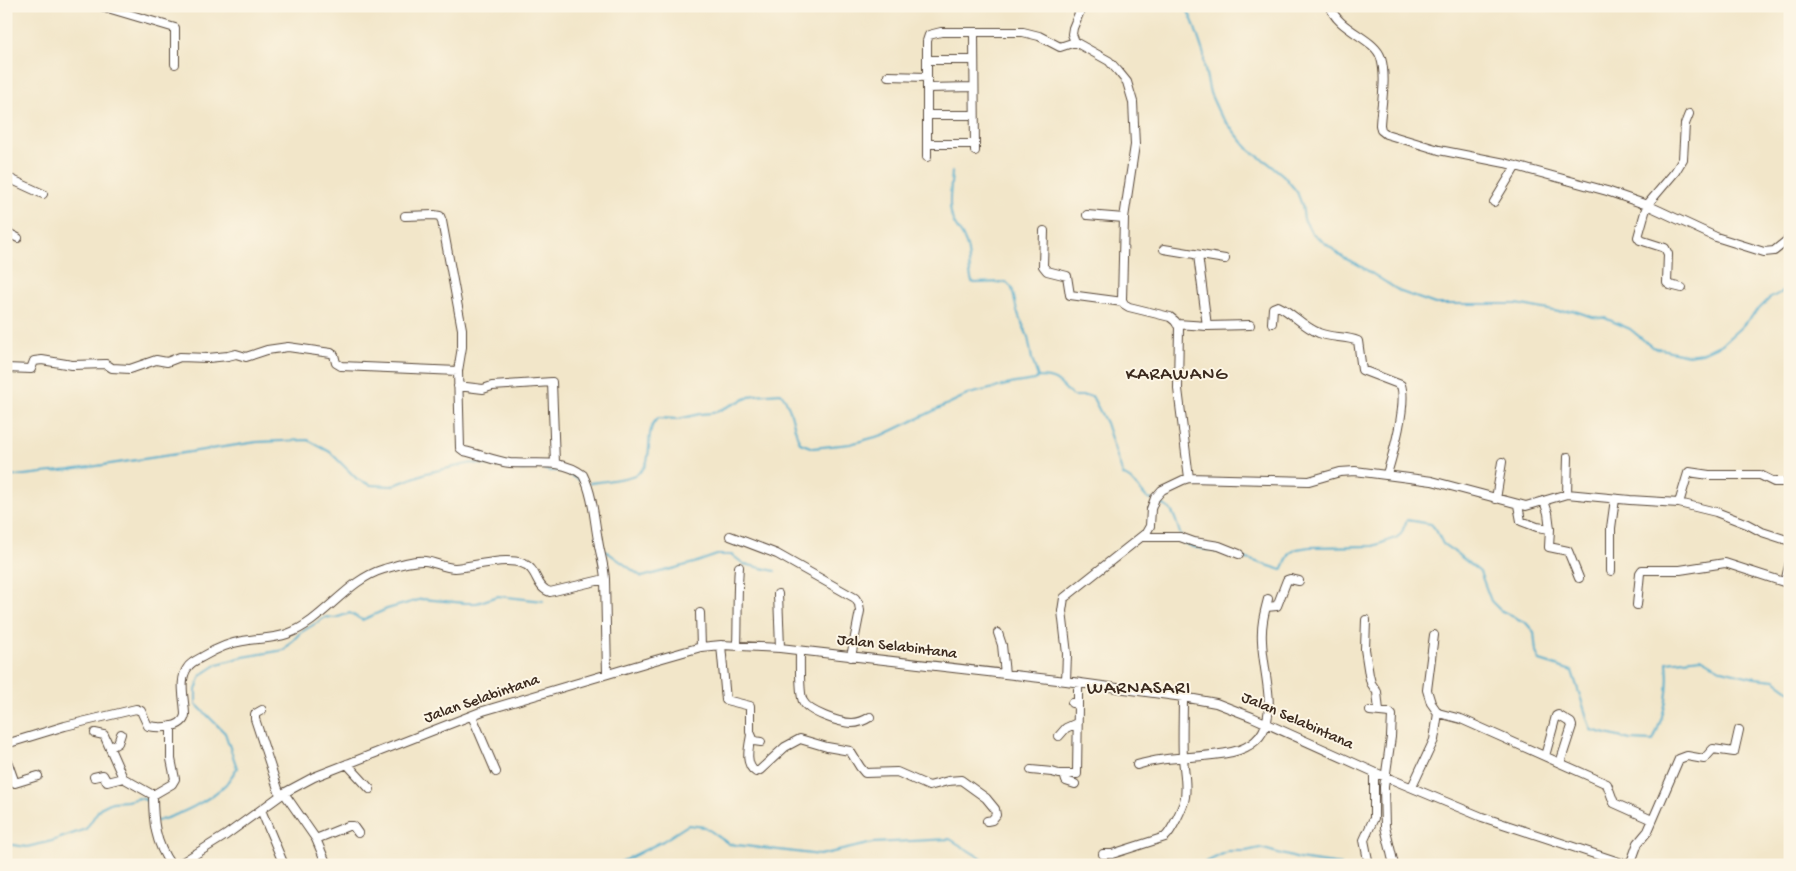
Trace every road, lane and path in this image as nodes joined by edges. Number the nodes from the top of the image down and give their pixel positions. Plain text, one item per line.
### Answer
1 (101, 6) edge
2 (1082, 6) edge
3 (1330, 6) edge
4 (974, 33) junction
5 (1075, 42) junction
6 (928, 60) junction
7 (974, 60) junction
8 (175, 64) dead end
9 (888, 76) dead end
10 (927, 77) junction
11 (974, 87) junction
12 (927, 88) junction
13 (1689, 114) dead end
14 (928, 115) junction
15 (974, 115) junction
16 (927, 144) junction
17 (927, 157) dead end
18 (1516, 166) junction
19 (6, 177) edge
20 (43, 194) dead end
21 (1494, 202) dead end
22 (1647, 205) junction
23 (1087, 215) dead end
24 (405, 216) dead end
25 (1124, 218) junction
26 (1044, 231) dead end
27 (6, 232) edge
28 (18, 238) dead end
29 (1790, 238) edge
30 (1164, 249) dead end
31 (1198, 255) junction
32 (1225, 259) dead end
33 (1682, 288) dead end
34 (1123, 302) junction
35 (1272, 323) dead end
36 (1177, 324) junction
37 (1250, 325) dead end
38 (1207, 326) junction
39 (6, 368) edge
40 (458, 370) junction
41 (458, 386) junction
42 (1568, 457) dead end
43 (1502, 462) dead end
44 (555, 463) junction
45 (1387, 474) junction
46 (1189, 478) junction
47 (1790, 482) edge
48 (1567, 494) junction
49 (1496, 499) junction
50 (1615, 499) junction
51 (1544, 501) junction
52 (1679, 503) junction
53 (1518, 505) junction
54 (1550, 529) junction
55 (730, 536) dead end
56 (1143, 537) junction
57 (1790, 541) edge
58 (1239, 554) dead end
59 (1790, 562) edge
60 (739, 567) dead end
61 (1611, 571) dead end
62 (1579, 578) dead end
63 (605, 579) junction
64 (1299, 581) dead end
65 (1788, 583) edge
66 (778, 594) dead end
67 (1637, 605) dead end
68 (700, 613) dead end
69 (1366, 620) dead end
70 (998, 633) dead end
71 (1434, 635) dead end
72 (721, 645) junction
73 (737, 645) junction
74 (701, 648) junction
75 (780, 648) junction
76 (800, 651) junction
77 (852, 657) junction
78 (607, 674) junction
79 (1005, 674) junction
80 (1066, 681) junction
81 (1078, 683) junction
82 (1183, 696) junction
83 (262, 710) dead end
84 (1370, 711) dead end
85 (1379, 711) junction
86 (1438, 713) junction
87 (472, 716) junction
88 (870, 717) dead end
89 (1077, 723) junction
90 (1267, 724) junction
91 (171, 726) junction
92 (1739, 730) dead end
93 (95, 733) dead end
94 (121, 734) dead end
95 (751, 735) junction
96 (1058, 736) dead end
97 (761, 742) dead end
98 (6, 744) edge
99 (111, 747) junction
100 (1545, 756) junction
101 (1183, 757) junction
102 (6, 758) edge
103 (1560, 763) junction
104 (348, 764) junction
105 (1137, 764) dead end
106 (1031, 770) dead end
107 (496, 772) dead end
108 (1374, 772) junction
109 (1064, 774) junction
110 (38, 776) dead end
111 (1384, 776) junction
112 (94, 777) dead end
113 (123, 778) junction
114 (1075, 784) dead end
115 (1412, 787) junction
116 (370, 789) dead end
117 (282, 794) junction
118 (153, 795) junction
119 (261, 810) junction
120 (1652, 820) junction
121 (987, 821) dead end
122 (358, 833) dead end
123 (316, 839) junction
124 (1103, 854) dead end
125 (170, 865) edge
126 (178, 865) edge
127 (284, 865) edge
128 (327, 865) edge
129 (1369, 865) edge
130 (1394, 865) edge
131 (1629, 865) edge

1 - 8 street
2 - 5 street
3 - 18 street
4 - 5 street
4 - 6 street
4 - 7 street
5 - 25 street
6 - 7 street
6 - 10 street
7 - 11 street
9 - 10 street
10 - 12 street
11 - 12 street
11 - 15 street
12 - 14 street
13 - 22 street
14 - 15 street
14 - 16 street
15 - 16 street
16 - 17 street
18 - 21 street
18 - 22 street
19 - 20 street
22 - 29 street
22 - 33 street
23 - 25 street
24 - 40 street
25 - 34 street
26 - 34 street
27 - 28 street
30 - 31 street
31 - 32 street
31 - 38 street
34 - 36 street
35 - 45 street
36 - 38 street
36 - 46 street
37 - 38 street
39 - 40 street
40 - 41 street
41 - 44 street
41 - 44 street
42 - 48 street
43 - 49 street
44 - 63 street
45 - 46 street
45 - 49 street
46 - 56 street
47 - 52 street
48 - 50 street
48 - 51 street
49 - 53 street
50 - 52 street
50 - 61 street
51 - 53 street
51 - 54 street
52 - 57 street
53 - 54 street
54 - 62 street
55 - 77 street
56 - 58 street
56 - 80 street
59 - 65 street
60 - 73 street
63 - 78 street
63 - 91 street
64 - 90 street
65 - 67 street
66 - 75 street
68 - 74 street
69 - 85 street
70 - 79 street
71 - 86 street
72 - 73 street, Jalan Selabintana
72 - 74 street, Jalan Selabintana
72 - 95 street
73 - 75 street, Jalan Selabintana
74 - 78 street, Jalan Selabintana
75 - 76 street, Jalan Selabintana
76 - 77 street, Jalan Selabintana
76 - 88 street
77 - 79 street, Jalan Selabintana
78 - 87 street, Jalan Selabintana
79 - 80 street, Jalan Selabintana
80 - 81 street, Jalan Selabintana
81 - 82 street, Jalan Selabintana
81 - 89 street
82 - 90 street, Jalan Selabintana
82 - 101 street
83 - 117 street
84 - 85 street
85 - 111 street
86 - 100 street
86 - 115 street
87 - 104 street, Jalan Selabintana
87 - 107 street
89 - 96 street
89 - 109 street
90 - 101 street
90 - 108 street, Jalan Selabintana
91 - 98 street
91 - 118 street
92 - 120 street
93 - 99 street
94 - 99 street
95 - 97 street
95 - 121 street
99 - 113 street
100 - 103 street
100 - 103 street
101 - 105 street
101 - 124 street
102 - 110 street
103 - 120 street
104 - 116 street
104 - 117 street, Jalan Selabintana
106 - 109 street
108 - 111 street, Jalan Selabintana
108 - 129 street
109 - 114 street
111 - 115 street, Jalan Selabintana
111 - 130 street
112 - 113 street
113 - 118 street
115 - 131 street, Jalan Selabintana
117 - 119 street, Jalan Selabintana
117 - 123 street
118 - 125 street
119 - 126 street, Jalan Selabintana
119 - 127 street
120 - 131 street
122 - 123 street
123 - 128 street

